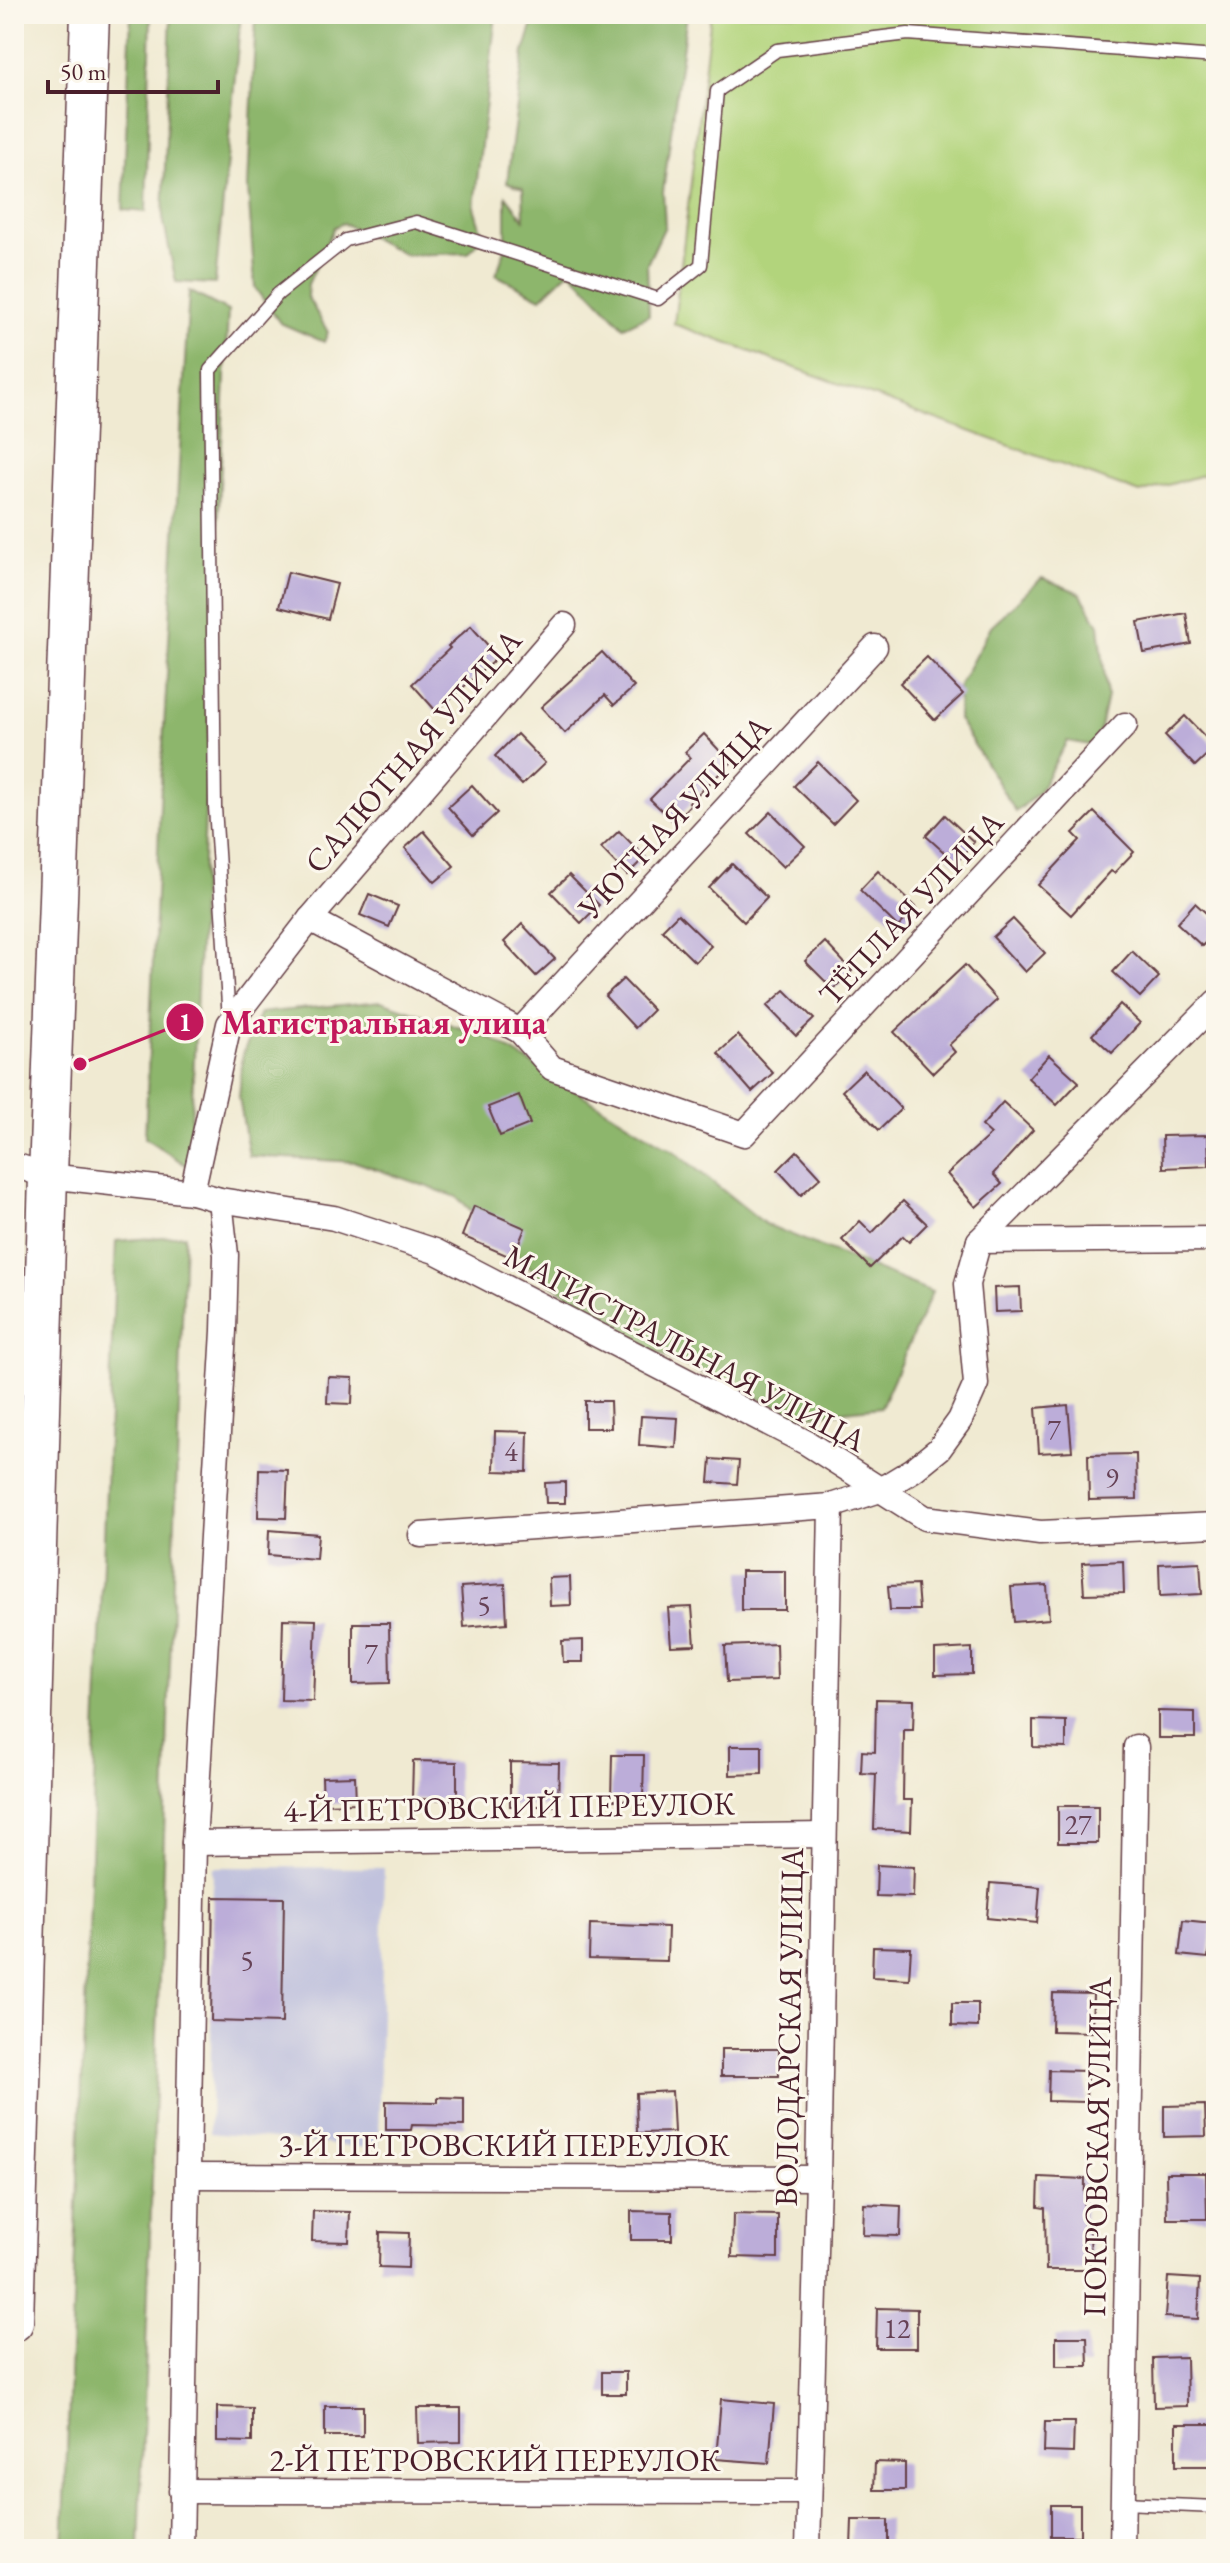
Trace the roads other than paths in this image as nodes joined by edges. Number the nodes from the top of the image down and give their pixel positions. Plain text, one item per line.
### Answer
1 (90, 14) edge
2 (1216, 57) edge
3 (564, 625) dead end
4 (875, 647) dead end
5 (1125, 725) dead end
6 (310, 919) junction
7 (1216, 1002) edge
8 (229, 1024) junction
9 (520, 1031) junction
10 (31, 1170) edge
11 (192, 1192) junction
12 (220, 1200) junction
13 (1216, 1239) edge
14 (979, 1241) junction
15 (880, 1490) junction
16 (831, 1506) junction
17 (1216, 1525) edge
18 (421, 1535) dead end
19 (1136, 1747) dead end
20 (824, 1835) junction
21 (194, 1843) junction
22 (189, 2176) junction
23 (818, 2178) junction
24 (14, 2322) edge
25 (181, 2491) junction
26 (809, 2492) junction
27 (1123, 2503) junction
28 (1216, 2507) edge
29 (181, 2549) edge
30 (808, 2549) edge
31 (1122, 2549) edge

1 - 10 main road
2 - 8 lane
3 - 6 street, САЛЮТНАЯ УЛИЦА
4 - 9 street, УЮТНАЯ УЛИЦА
5 - 9 street, ТЁПЛАЯ УЛИЦА
6 - 8 street, САЛЮТНАЯ УЛИЦА
6 - 9 street
7 - 14 street
8 - 11 street
10 - 11 street, МАГИСТРАЛЬНАЯ УЛИЦА
10 - 24 main road
11 - 12 street, МАГИСТРАЛЬНАЯ УЛИЦА
12 - 15 street, МАГИСТРАЛЬНАЯ УЛИЦА
12 - 21 street
13 - 14 street
14 - 15 street
15 - 16 street
15 - 17 street, МАГИСТРАЛЬНАЯ УЛИЦА
16 - 18 street
16 - 20 street, ВОЛОДАРСКАЯ УЛИЦА
19 - 27 street, ПОКРОВСКАЯ УЛИЦА
20 - 21 street, 4-Й ПЕТРОВСКИЙ ПЕРЕУЛОК
20 - 23 street, ВОЛОДАРСКАЯ УЛИЦА
21 - 22 street
22 - 23 street, 3-Й ПЕТРОВСКИЙ ПЕРЕУЛОК
22 - 25 street
23 - 26 street, ВОЛОДАРСКАЯ УЛИЦА
25 - 26 street, 2-Й ПЕТРОВСКИЙ ПЕРЕУЛОК
25 - 29 street
26 - 30 street, ВОЛОДАРСКАЯ УЛИЦА
27 - 28 lane
27 - 31 street, ПОКРОВСКАЯ УЛИЦА

